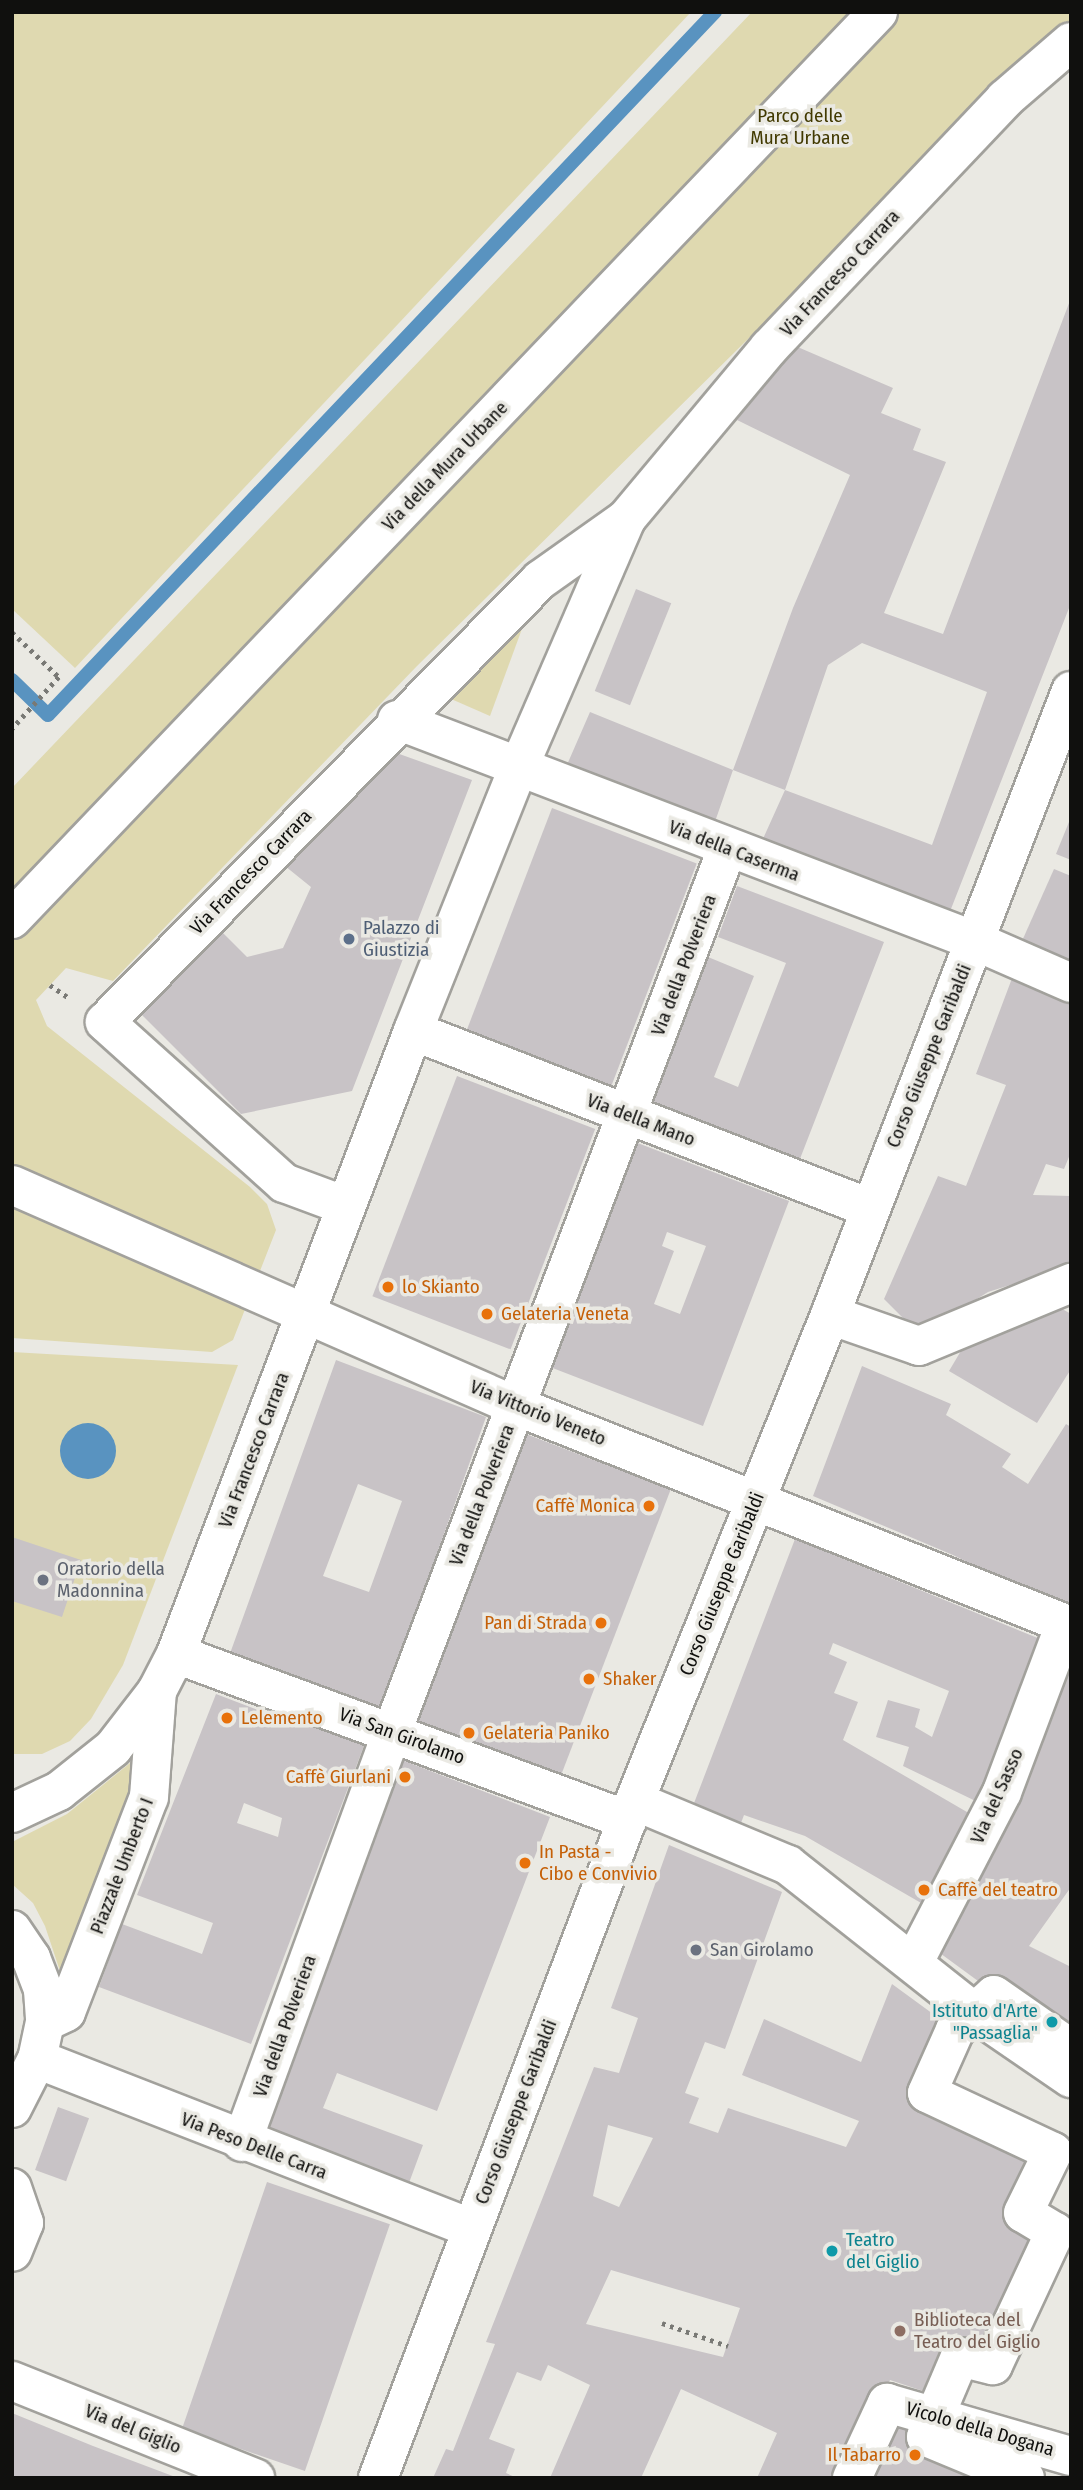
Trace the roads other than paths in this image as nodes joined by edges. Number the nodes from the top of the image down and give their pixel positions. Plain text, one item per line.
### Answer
1 (878, 12) edge
2 (1071, 42) edge
3 (626, 519) junction
4 (1071, 691) edge
5 (397, 720) junction
6 (518, 769) junction
7 (727, 849) junction
8 (12, 919) edge
9 (975, 941) junction
10 (1071, 983) edge
11 (413, 1031) junction
12 (627, 1114) junction
13 (12, 1185) edge
14 (346, 1206) junction
15 (869, 1208) junction
16 (1071, 1283) edge
17 (305, 1312) junction
18 (830, 1315) junction
19 (516, 1406) junction
20 (756, 1500) junction
21 (1068, 1625) edge
22 (176, 1654) junction
23 (157, 1691) junction
24 (387, 1745) junction
25 (631, 1811) junction
26 (12, 1813) edge
27 (12, 1930) edge
28 (914, 1962) junction
29 (973, 2011) junction
30 (45, 2022) junction
31 (1071, 2049) edge
32 (37, 2059) junction
33 (1071, 2078) edge
34 (12, 2108) edge
35 (242, 2143) junction
36 (12, 2188) edge
37 (472, 2228) junction
38 (12, 2252) edge
39 (12, 2381) edge
40 (933, 2415) junction
41 (1071, 2456) edge
42 (255, 2478) edge
43 (378, 2478) edge
44 (852, 2478) edge
45 (1025, 2478) edge

1 - 8 street, Via della Mura Urbane
2 - 3 street, Via Francesco Carrara
3 - 5 street, Via Francesco Carrara
3 - 6 street, Via Francesco Carrara
4 - 9 street, Corso Giuseppe Garibaldi
5 - 6 street, Via della Caserma
5 - 14 street, Via Francesco Carrara
6 - 7 street, Via della Caserma
6 - 11 street, Via Francesco Carrara
7 - 9 street, Via della Caserma
7 - 12 street, Via della Polveriera
9 - 10 street, Via della Caserma
9 - 15 street, Corso Giuseppe Garibaldi
11 - 12 street, Via della Mano
11 - 14 street, Via Francesco Carrara
12 - 15 street, Via della Mano
12 - 19 street, Via della Polveriera
13 - 17 street, Via Vittorio Veneto
14 - 17 street, Via Francesco Carrara
15 - 18 street, Corso Giuseppe Garibaldi
16 - 18 street
17 - 19 street, Via Vittorio Veneto
17 - 22 street, Via Francesco Carrara
18 - 20 street, Corso Giuseppe Garibaldi
19 - 20 street, Via Vittorio Veneto
19 - 24 street, Via della Polveriera
20 - 21 street, Via Vittorio Veneto
20 - 25 street, Corso Giuseppe Garibaldi
21 - 28 street, Via del Sasso
22 - 23 street, Piazzale Umberto I
22 - 24 street, Via San Girolamo
23 - 26 street, Piazzale Umberto I
23 - 30 street, Piazzale Umberto I
24 - 25 street, Via San Girolamo
24 - 35 street, Via della Polveriera
25 - 28 street, Via San Girolamo
25 - 37 street, Corso Giuseppe Garibaldi
27 - 30 street
28 - 29 street, Via San Girolamo
29 - 31 street
29 - 33 street, Via San Girolamo
29 - 40 street
30 - 32 street
32 - 34 street
32 - 35 street, Via Peso Delle Carra
35 - 37 street, Via Peso Delle Carra
36 - 38 street
37 - 43 street, Corso Giuseppe Garibaldi
39 - 42 street, Via del Giglio
40 - 41 street, Vicolo della Dogana
40 - 44 street, Vicolo della Dogana
40 - 45 street

